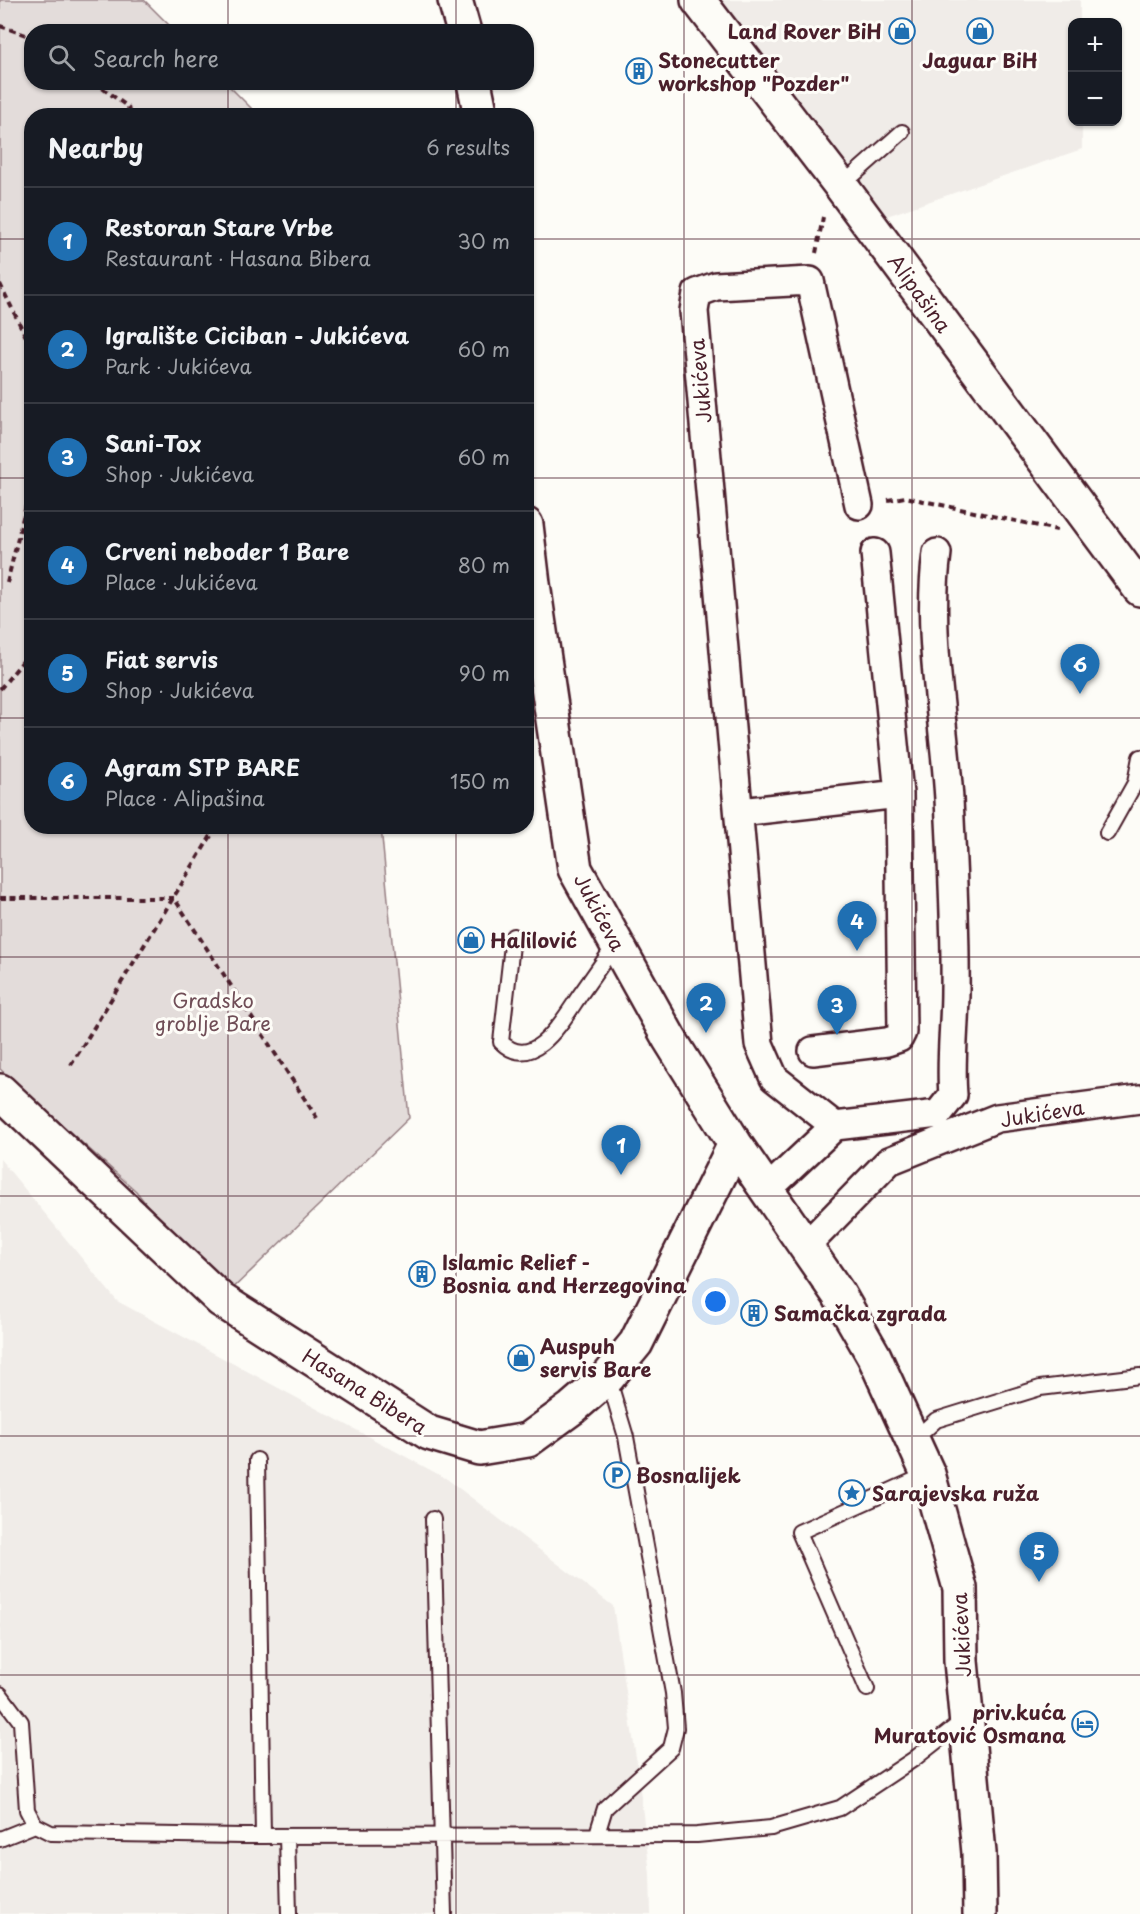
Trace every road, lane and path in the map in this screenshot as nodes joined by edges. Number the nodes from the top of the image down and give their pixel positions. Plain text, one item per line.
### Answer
1 (455, 0) edge
2 (698, 0) edge
3 (462, 24) edge
4 (0, 26) edge
5 (24, 34) edge
6 (104, 90) edge
7 (476, 90) edge
8 (128, 108) edge
9 (479, 108) edge
10 (902, 132) dead end
11 (837, 180) junction
12 (810, 281) junction
13 (0, 284) edge
14 (24, 333) edge
15 (859, 505) joint
16 (24, 514) edge
17 (1100, 536) junction
18 (875, 553) dead end
19 (937, 553) dead end
20 (7, 583) dead end
21 (1140, 589) edge
22 (534, 597) edge
23 (24, 660) edge
24 (0, 689) edge
25 (1140, 757) edge
26 (898, 794) junction
27 (740, 812) junction
28 (1107, 833) dead end
29 (212, 834) edge
30 (0, 898) edge
31 (174, 898) junction
32 (513, 936) dead end
33 (616, 943) junction
34 (813, 1051) dead end
35 (71, 1065) dead end
36 (0, 1091) edge
37 (1140, 1099) edge
38 (317, 1118) dead end
39 (835, 1126) junction
40 (735, 1144) junction
41 (767, 1190) junction
42 (807, 1245) junction
43 (1140, 1376) edge
44 (608, 1377) junction
45 (914, 1440) junction
46 (257, 1460) dead end
47 (928, 1474) junction
48 (432, 1519) dead end
49 (867, 1689) dead end
50 (0, 1694) edge
51 (965, 1719) junction
52 (35, 1825) junction
53 (597, 1834) junction
54 (442, 1835) junction
55 (263, 1836) junction
56 (286, 1836) junction
57 (0, 1839) edge
58 (289, 1914) edge
59 (444, 1914) edge
60 (980, 1914) edge

1 - 3 street
2 - 11 street, Alipašina
4 - 5 path
6 - 8 path
7 - 9 street
10 - 11 lane
11 - 12 path
11 - 17 street, Alipašina
12 - 15 street
12 - 27 street, Jukićeva
13 - 14 path
15 - 17 path
16 - 20 path
17 - 21 street, Alipašina
18 - 26 street
19 - 39 street
22 - 33 street, Jukićeva
23 - 24 path
25 - 28 lane
26 - 27 street
26 - 34 street
27 - 39 street, Jukićeva
29 - 31 path
30 - 31 path
31 - 35 path
31 - 38 path
32 - 33 lane
33 - 40 street, Jukićeva
36 - 44 street, Hasana Bibera
37 - 42 street, Jukićeva
39 - 41 street
40 - 41 street, Jukićeva
40 - 44 street, Hasana Bibera
41 - 42 street, Jukićeva
42 - 45 street, Jukićeva
43 - 45 lane
44 - 53 lane
45 - 47 street, Jukićeva
46 - 55 lane
47 - 49 lane
47 - 51 street, Jukićeva
48 - 54 lane
50 - 52 lane
51 - 53 lane
51 - 60 street, Jukićeva
52 - 55 lane
52 - 57 lane
53 - 54 lane
54 - 56 lane
54 - 59 lane
55 - 56 lane
56 - 58 lane

